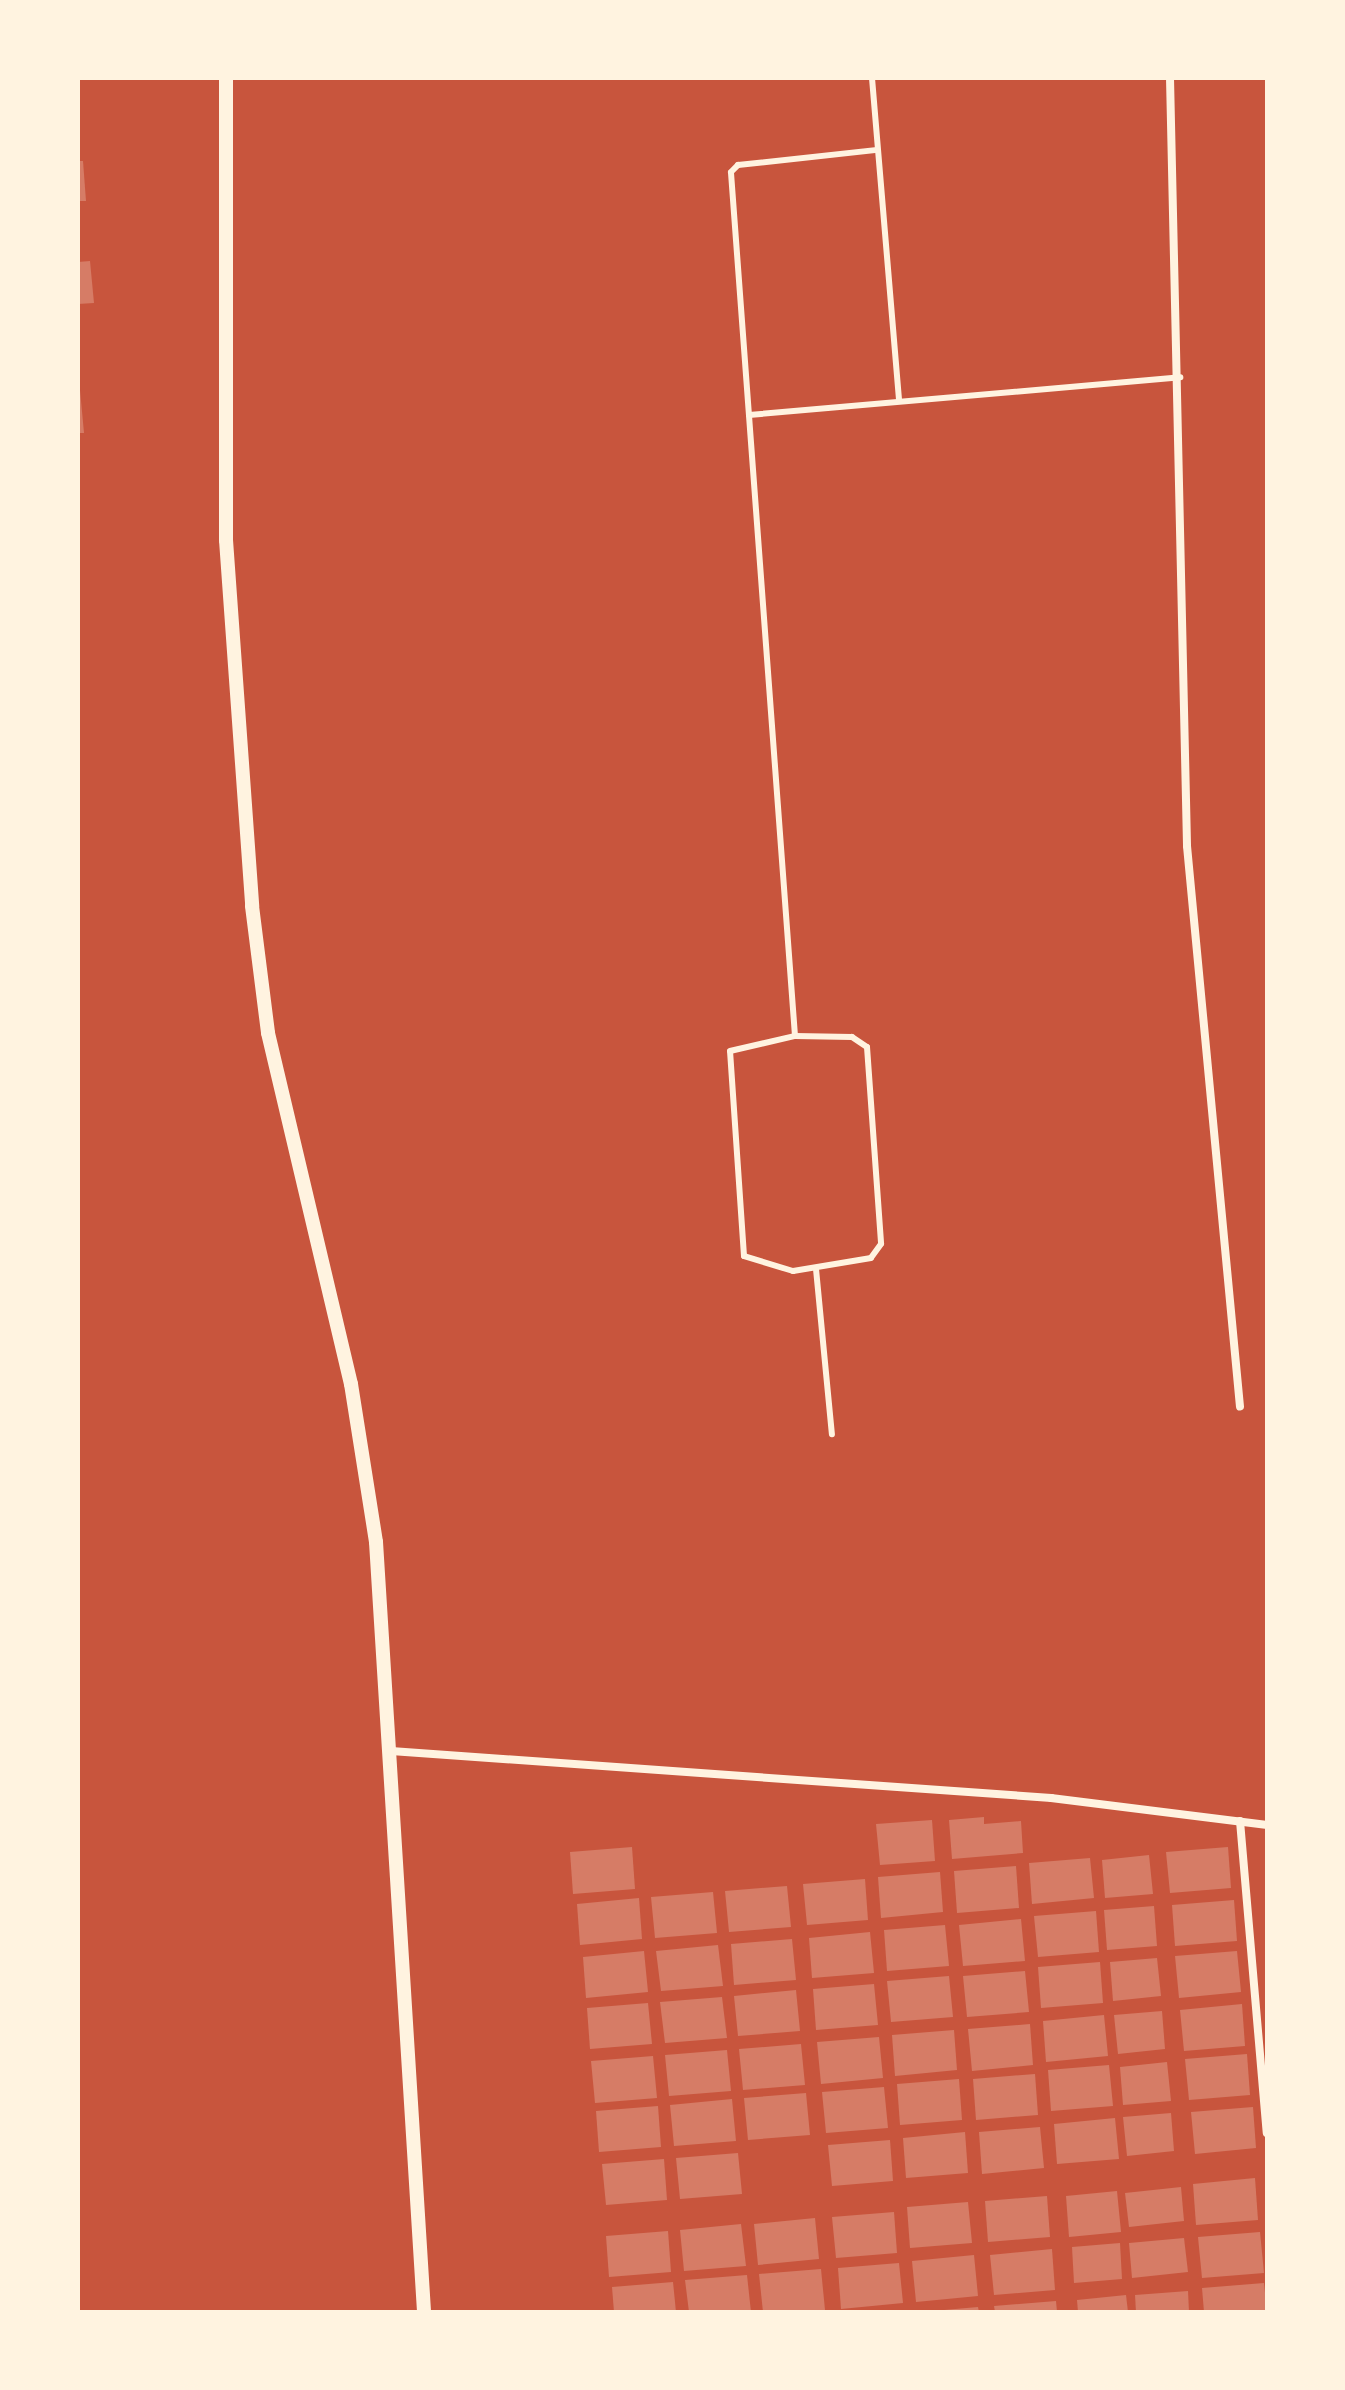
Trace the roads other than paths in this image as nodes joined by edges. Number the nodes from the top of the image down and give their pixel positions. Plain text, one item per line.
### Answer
1 (226, 78) edge
2 (872, 78) edge
3 (1170, 78) edge
4 (877, 150) junction
5 (1180, 377) junction
6 (899, 401) junction
7 (749, 415) junction
8 (795, 1036) junction
9 (816, 1269) junction
10 (1240, 1407) dead end
11 (832, 1434) dead end
12 (391, 1751) junction
13 (1240, 1821) junction
14 (1267, 1825) edge
15 (1267, 2133) edge
16 (424, 2312) edge

1 - 12 street
2 - 4 lane
3 - 5 street
4 - 6 lane
4 - 7 lane
5 - 6 lane
5 - 10 street
6 - 7 lane
7 - 8 lane
8 - 9 lane
8 - 9 lane
9 - 11 lane
12 - 13 street
12 - 16 street
13 - 14 street
13 - 15 street

